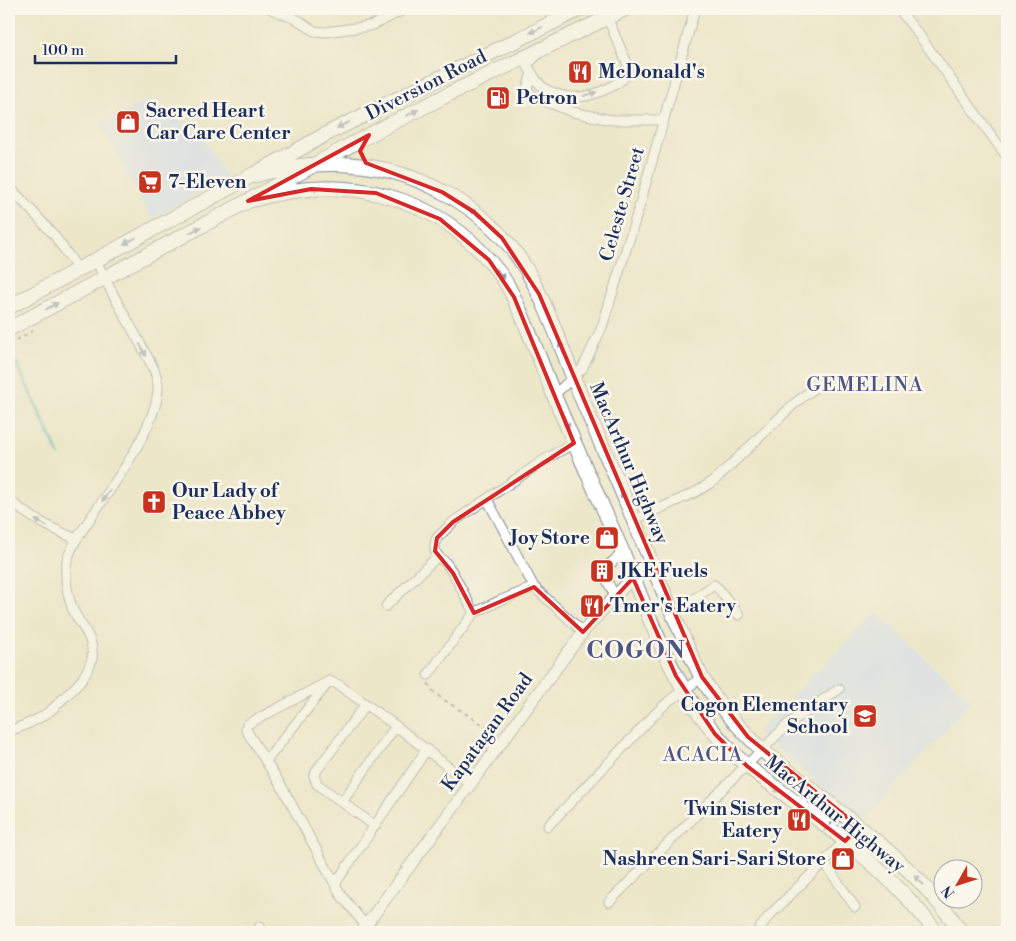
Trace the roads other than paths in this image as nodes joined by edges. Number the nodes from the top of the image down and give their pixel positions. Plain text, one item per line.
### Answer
1 (272, 9) edge
2 (404, 9) edge
3 (580, 9) edge
4 (625, 9) edge
5 (695, 9) edge
6 (899, 9) edge
7 (607, 17) junction
8 (544, 48) junction
9 (532, 73) junction
10 (664, 120) junction
11 (369, 135) junction
12 (1007, 157) edge
13 (316, 164) junction
14 (376, 168) junction
15 (251, 176) junction
16 (9, 186) edge
17 (248, 201) junction
18 (96, 260) junction
19 (78, 269) junction
20 (104, 278) junction
21 (9, 307) edge
22 (9, 329) edge
23 (573, 378) junction
24 (823, 381) dead end
25 (554, 395) junction
26 (574, 443) junction
27 (487, 499) junction
28 (9, 500) edge
29 (634, 520) junction
30 (76, 539) junction
31 (623, 553) junction
32 (438, 556) junction
33 (650, 560) junction
34 (633, 578) junction
35 (534, 588) junction
36 (615, 596) junction
37 (386, 606) dead end
38 (474, 613) junction
39 (673, 614) junction
40 (739, 615) dead end
41 (583, 632) junction
42 (428, 675) road end
43 (702, 677) junction
44 (329, 681) junction
45 (839, 689) dead end
46 (684, 690) junction
47 (366, 704) junction
48 (396, 726) junction
49 (9, 731) edge
50 (427, 749) junction
51 (762, 750) junction
52 (266, 761) junction
53 (746, 766) junction
54 (470, 784) junction
55 (342, 802) junction
56 (375, 826) junction
57 (548, 826) dead end
58 (859, 827) junction
59 (845, 841) junction
60 (824, 862) junction
61 (335, 884) junction
62 (609, 902) dead end
63 (856, 907) dead end
64 (363, 929) edge
65 (757, 932) edge
66 (936, 932) edge
67 (961, 932) edge

1 - 2 street
3 -> 15 highway, Diversion Road
4 - 7 highway, Diversion Road
5 - 10 street, Celeste Street
6 - 12 street
7 - 8 highway, Diversion Road
9 -> 7 street
8 - 9 street
11 -> 8 highway, Diversion Road
9 - 10 street
10 - 23 street, Celeste Street
11 - 13 highway, Diversion Road
11 - 14 highway
13 - 14 highway, MacArthur Highway
13 - 15 highway, MacArthur Highway
13 - 17 highway, Diversion Road
23 -> 14 highway, MacArthur Highway
15 -> 18 highway, Diversion Road
16 - 19 street
20 -> 17 highway
17 -> 25 highway, MacArthur Highway
18 - 19 highway, Diversion Road
18 - 20 street
19 - 21 highway, Diversion Road
22 -> 20 highway
20 -> 30 street
23 - 25 street, Celeste Street
29 -> 23 highway, MacArthur Highway
24 - 29 street
25 -> 26 highway, MacArthur Highway
26 - 27 street
26 - 31 highway, MacArthur Highway
27 - 32 street
27 - 35 street
30 -> 28 street
29 - 33 highway, MacArthur Highway
30 - 49 street
31 - 34 highway, MacArthur Highway
31 - 36 street
32 - 37 street
32 - 38 street
33 - 34 main road, Kapatagan Road
33 - 39 highway, MacArthur Highway
34 - 36 main road, Kapatagan Road
34 - 46 highway, MacArthur Highway
35 - 38 street
35 - 41 street
36 - 41 main road, Kapatagan Road
38 - 42 street
39 - 40 street
39 - 43 highway, MacArthur Highway
41 - 54 main road, Kapatagan Road
43 - 46 street
43 - 51 highway, MacArthur Highway
44 - 47 street
44 - 52 street
44 - 52 street
45 - 51 street
46 - 53 highway, MacArthur Highway
46 - 57 street
47 - 48 street
47 - 55 street
48 - 50 street
48 - 55 street
50 - 54 street
50 - 56 street
51 - 53 street
51 - 58 highway, MacArthur Highway
52 - 61 street
53 -> 59 highway, MacArthur Highway
53 - 62 street
54 - 64 main road, Kapatagan Road
55 - 56 street
56 - 61 street
58 - 59 street
67 -> 58 highway, MacArthur Highway
59 - 60 street
59 - 66 highway, MacArthur Highway
60 - 63 street
60 - 65 street
61 - 64 street

